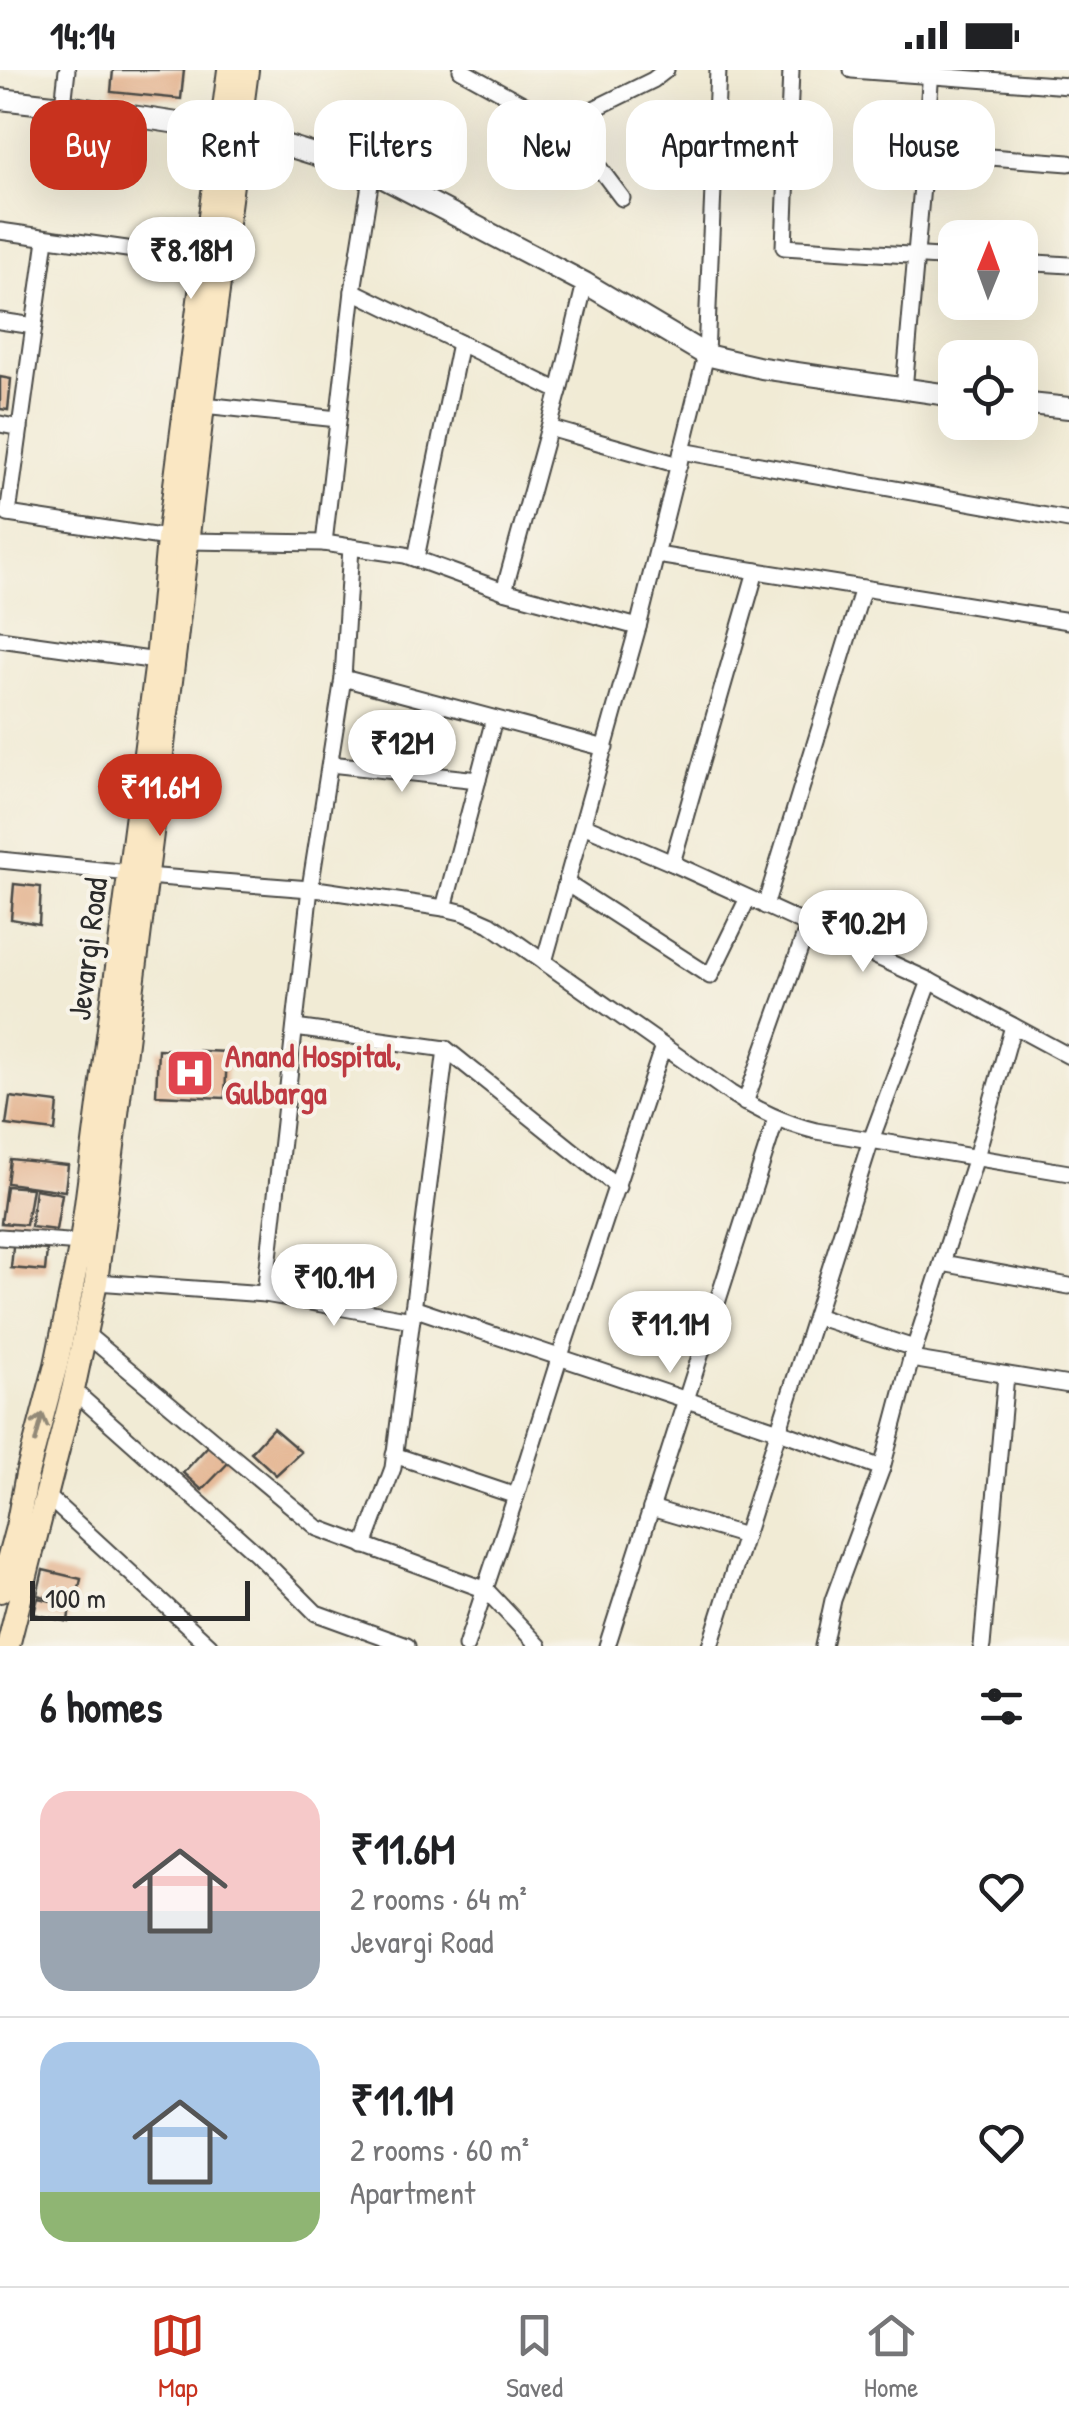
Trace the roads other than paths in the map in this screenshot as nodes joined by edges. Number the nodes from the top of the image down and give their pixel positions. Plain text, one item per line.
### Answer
1 (67, 70) edge
2 (230, 70) edge
3 (248, 70) edge
4 (461, 70) edge
5 (666, 70) edge
6 (718, 70) edge
7 (791, 70) edge
8 (852, 70) edge
9 (931, 74) edge
10 (1069, 86) edge
11 (0, 99) edge
12 (64, 100) edge
13 (230, 100) edge
14 (240, 100) edge
15 (515, 100) edge
16 (929, 100) edge
17 (30, 102) edge
18 (606, 104) edge
19 (995, 158) edge
20 (1069, 164) edge
21 (606, 177) edge
22 (219, 190) edge
23 (225, 190) edge
24 (369, 190) edge
25 (407, 190) edge
26 (921, 190) edge
27 (622, 198) dead end
28 (0, 232) edge
29 (46, 239) junction
30 (914, 255) junction
31 (938, 257) edge
32 (204, 260) junction
33 (1038, 263) edge
34 (1069, 265) edge
35 (585, 283) junction
36 (353, 291) junction
37 (0, 320) edge
38 (34, 326) junction
39 (460, 343) junction
40 (706, 355) junction
41 (904, 390) junction
42 (558, 391) junction
43 (938, 394) edge
44 (203, 405) junction
45 (1038, 405) edge
46 (1069, 408) edge
47 (338, 419) junction
48 (0, 424) edge
49 (20, 428) junction
50 (548, 428) junction
51 (680, 458) junction
52 (4, 513) edge
53 (1069, 520) edge
54 (178, 540) junction
55 (324, 543) junction
56 (351, 546) junction
57 (657, 555) junction
58 (416, 558) junction
59 (756, 571) junction
60 (864, 588) junction
61 (504, 591) junction
62 (1069, 621) edge
63 (638, 628) junction
64 (0, 639) edge
65 (157, 661) junction
66 (343, 678) junction
67 (494, 719) junction
68 (604, 748) junction
69 (330, 764) junction
70 (478, 780) junction
71 (583, 825) junction
72 (0, 860) edge
73 (672, 863) junction
74 (138, 875) junction
75 (566, 883) junction
76 (310, 888) junction
77 (748, 898) junction
78 (765, 906) junction
79 (444, 908) junction
80 (808, 926) junction
81 (544, 962) junction
82 (930, 981) junction
83 (1013, 1026) junction
84 (294, 1028) junction
85 (664, 1046) junction
86 (1069, 1048) edge
87 (446, 1049) junction
88 (1069, 1056) edge
89 (745, 1103) junction
90 (776, 1119) junction
91 (872, 1140) junction
92 (976, 1157) junction
93 (1069, 1173) edge
94 (618, 1186) junction
95 (0, 1238) edge
96 (81, 1243) junction
97 (942, 1263) junction
98 (96, 1282) junction
99 (1069, 1286) edge
100 (265, 1294) junction
101 (412, 1314) junction
102 (815, 1316) junction
103 (86, 1334) junction
104 (912, 1353) junction
105 (559, 1358) junction
106 (1006, 1375) junction
107 (1069, 1386) edge
108 (72, 1390) junction
109 (686, 1400) junction
110 (778, 1431) junction
111 (394, 1456) junction
112 (882, 1468) junction
113 (46, 1495) junction
114 (516, 1496) junction
115 (651, 1508) junction
116 (8, 1523) edge
117 (745, 1536) junction
118 (364, 1546) junction
119 (486, 1590) junction
120 (0, 1591) edge
121 (8, 1646) edge
122 (210, 1646) edge
123 (407, 1646) edge
124 (466, 1646) edge
125 (539, 1646) edge
126 (607, 1646) edge
127 (710, 1646) edge
128 (823, 1646) edge
129 (982, 1646) edge

1 - 12 street
2 - 13 main road, Jevargi Road
3 - 14 main road
4 - 15 street
5 - 18 street
6 - 40 street
7 - 30 street
8 - 9 street
9 - 10 street
9 - 16 street
11 - 17 street
19 - 20 street
21 - 27 street
22 - 32 main road, Jevargi Road
23 - 44 main road
24 - 36 street
25 - 35 street
26 - 30 street
28 - 29 street
29 - 32 street
29 - 38 street
30 - 31 street
30 - 41 street
32 - 54 main road, Jevargi Road
33 - 34 street
35 - 40 street
35 - 42 street
36 - 39 street
36 - 47 street
37 - 38 street
38 - 49 street
39 - 42 street
39 - 58 street
40 - 41 street
40 - 51 street
41 - 43 street
42 - 50 street
44 - 47 street
44 - 54 main road
45 - 46 street
47 - 55 street
48 - 49 street
49 - 52 street
50 - 51 street
50 - 61 street
51 - 53 street
51 - 57 street
52 - 54 street
54 - 55 street
54 - 65 main road, Jevargi Road
54 - 74 main road
55 - 56 street
56 - 58 street
56 - 66 street
57 - 59 street
57 - 63 street
58 - 61 street
59 - 60 street
59 - 73 street
60 - 62 street
60 - 78 street
61 - 63 street
63 - 68 street
64 - 65 street
65 - 74 main road, Jevargi Road
66 - 67 street
66 - 69 street
67 - 68 street
67 - 70 street
68 - 71 street
69 - 70 street
69 - 76 street
70 - 79 street
71 - 73 street
71 - 75 street
72 - 74 street
73 - 77 street
74 - 76 street
74 - 96 main road, Jevargi Road
74 - 98 main road
75 - 77 street
75 - 81 street
76 - 79 street
76 - 84 street
77 - 78 street
78 - 80 street
79 - 81 street
80 - 82 street
80 - 89 street
81 - 85 street
82 - 83 street
82 - 91 street
83 - 88 street
83 - 92 street
84 - 87 street
84 - 100 street
85 - 89 street
85 - 94 street
86 - 88 street
87 - 94 street
87 - 101 street
89 - 90 street
90 - 91 street
90 - 109 street
91 - 92 street
91 - 102 street
92 - 93 street
92 - 97 street
94 - 105 street
95 - 96 street
116 -> 96 main road, Jevargi Road
97 - 99 street
97 - 104 street
98 - 100 street
98 - 103 main road
100 - 101 street
101 - 105 street
101 - 111 street
102 - 104 street
102 - 110 street
103 - 108 main road
103 - 118 street
104 - 106 street
104 - 112 street
105 - 109 street
105 - 114 street
106 - 107 street
106 - 129 street
108 - 113 main road
108 - 123 street
109 - 110 street
109 - 115 street
110 - 112 street
110 - 117 street
111 - 114 street
111 - 118 street
112 - 128 street
113 - 121 main road
113 - 122 street
114 - 119 street
115 - 117 street
115 - 126 street
116 - 120 main road, Jevargi Road
117 - 127 street
118 - 119 street
119 - 124 street
119 - 125 street

